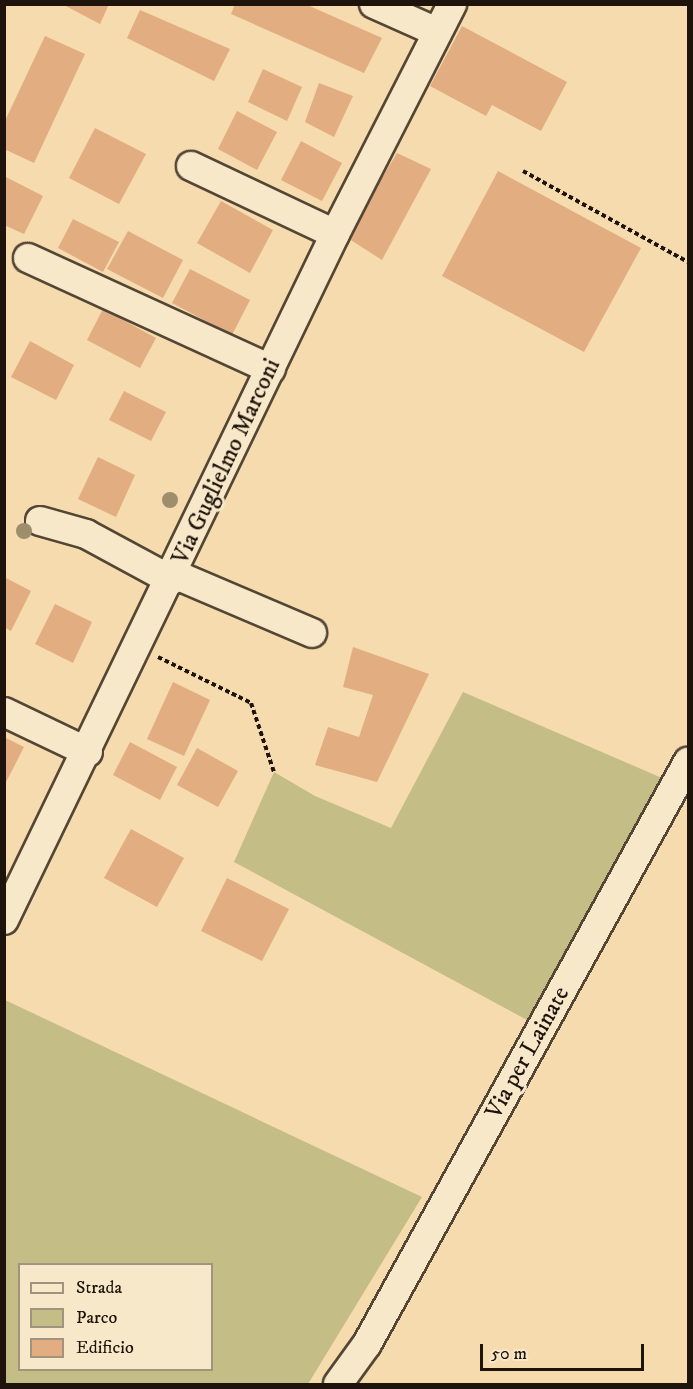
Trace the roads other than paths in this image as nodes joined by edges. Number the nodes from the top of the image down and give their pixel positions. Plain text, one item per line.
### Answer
1 (374, 4) edge
2 (452, 4) edge
3 (437, 32) junction
4 (191, 166) dead end
5 (335, 234) junction
6 (28, 258) dead end
7 (271, 369) junction
8 (40, 521) dead end
9 (173, 577) junction
10 (312, 633) dead end
11 (4, 712) edge
12 (88, 752) junction
13 (688, 762) edge
14 (7, 907) edge
15 (367, 1344) junction
16 (338, 1384) edge
17 (351, 1384) edge

1 - 3 street
2 - 3 street, Via Guglielmo Marconi
3 - 5 street, Via Guglielmo Marconi
4 - 5 street
5 - 7 street, Via Guglielmo Marconi
6 - 7 street
7 - 9 street, Via Guglielmo Marconi
8 - 9 street
9 - 10 street
9 - 12 street, Via Guglielmo Marconi
11 - 12 street
12 - 14 street, Via Guglielmo Marconi
13 - 15 street, Via per Lainate
15 - 16 street, Via per Lainate
15 - 17 street, Via per Lainate

